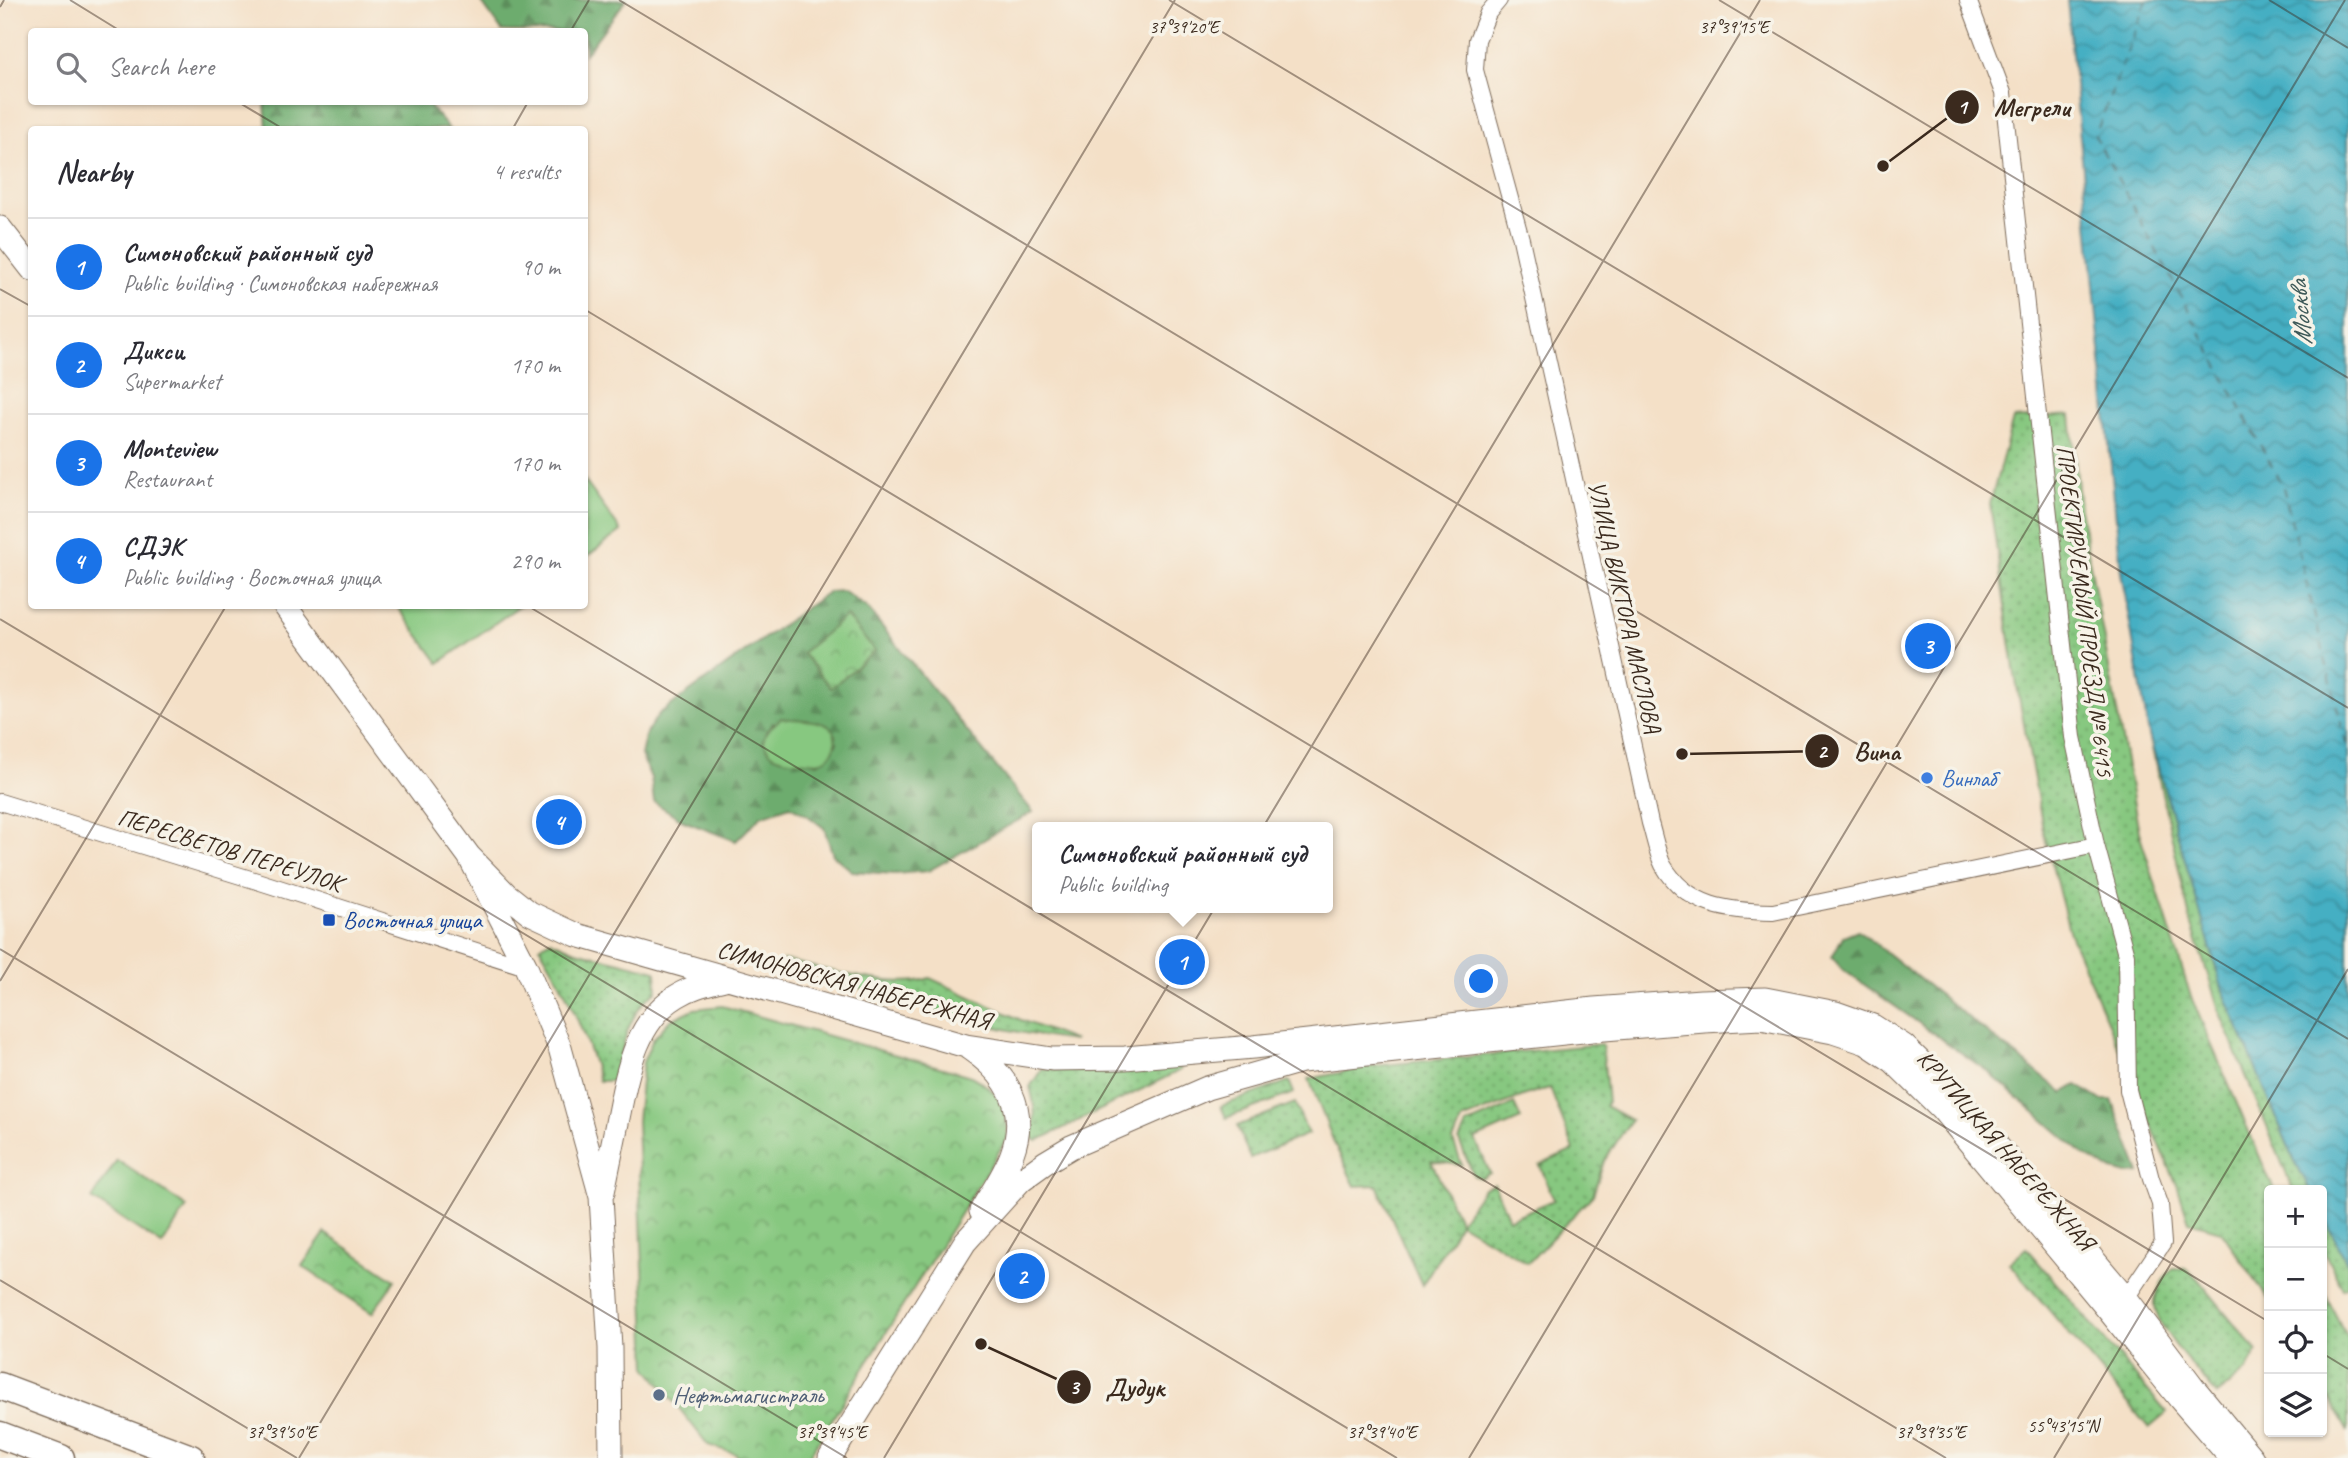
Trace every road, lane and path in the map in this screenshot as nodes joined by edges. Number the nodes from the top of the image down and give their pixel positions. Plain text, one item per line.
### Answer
1 (1499, 0) edge
2 (1968, 0) edge
3 (0, 228) edge
4 (28, 264) edge
5 (287, 609) edge
6 (0, 802) edge
7 (2096, 845) junction
8 (469, 856) junction
9 (526, 967) junction
10 (728, 978) junction
11 (1298, 1042) joint
12 (966, 1046) junction
13 (601, 1197) junction
14 (965, 1242) junction
15 (2118, 1305) junction
16 (0, 1386) edge
17 (0, 1436) edge
18 (61, 1458) edge
19 (191, 1458) edge
20 (611, 1458) edge
21 (830, 1458) edge
22 (2231, 1458) edge
23 (2252, 1458) edge

1 - 7 street, УЛИЦА ВИКТОРА МАСЛОВА
2 - 7 street, ПРОЕКТИРУЕМЫЙ ПРОЕЗД № 6415
3 - 4 main road
5 - 8 main road
6 - 9 street, ПЕРЕСВЕТОВ ПЕРЕУЛОК
7 - 15 street, ПРОЕКТИРУЕМЫЙ ПРОЕЗД № 6415
8 - 9 main road
8 - 10 main road, СИМОНОВСКАЯ НАБЕРЕЖНАЯ
9 - 13 main road
10 - 12 main road, СИМОНОВСКАЯ НАБЕРЕЖНАЯ
10 - 13 main road
11 - 12 main road, СИМОНОВСКАЯ НАБЕРЕЖНАЯ
11 - 15 main road, КРУТИЦКАЯ НАБЕРЕЖНАЯ
12 - 14 main road
13 - 20 main road
14 - 15 main road, КРУТИЦКАЯ НАБЕРЕЖНАЯ
14 - 21 main road
15 - 22 main road, КРУТИЦКАЯ НАБЕРЕЖНАЯ
15 - 23 main road, КРУТИЦКАЯ НАБЕРЕЖНАЯ
16 - 19 main road
17 - 18 main road

